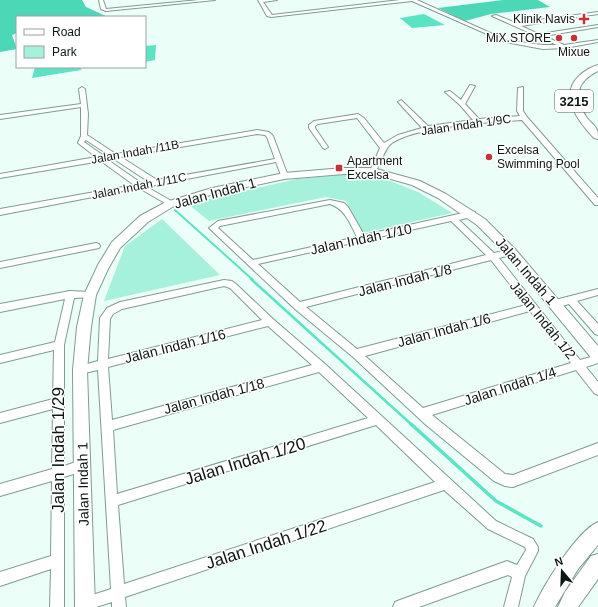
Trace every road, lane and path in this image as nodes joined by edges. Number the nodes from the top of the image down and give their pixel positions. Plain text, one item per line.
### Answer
1 (101, 0) edge
2 (213, 0) edge
3 (275, 0) edge
4 (386, 0) edge
5 (412, 0) edge
6 (261, 1) edge
7 (379, 1) edge
8 (370, 4) junction
9 (598, 13) edge
10 (494, 16) dead end
11 (515, 25) junction
12 (598, 26) edge
13 (539, 35) junction
14 (598, 41) edge
15 (565, 46) junction
16 (598, 68) edge
17 (472, 86) dead end
18 (521, 88) dead end
19 (82, 89) dead end
20 (448, 92) dead end
21 (401, 102) dead end
22 (462, 104) junction
23 (84, 105) junction
24 (0, 117) edge
25 (524, 118) junction
26 (477, 121) junction
27 (427, 130) junction
28 (84, 136) junction
29 (598, 136) edge
30 (386, 145) junction
31 (325, 147) dead end
32 (114, 156) junction
33 (102, 159) junction
34 (278, 160) junction
35 (373, 171) junction
36 (0, 176) edge
37 (284, 176) junction
38 (154, 182) junction
39 (144, 188) junction
40 (598, 202) edge
41 (170, 204) junction
42 (0, 212) edge
43 (472, 214) junction
44 (453, 219) junction
45 (362, 238) junction
46 (96, 246) dead end
47 (511, 252) junction
48 (492, 257) junction
49 (251, 263) junction
50 (0, 266) edge
51 (598, 292) edge
52 (70, 294) junction
53 (90, 295) junction
54 (571, 300) junction
55 (555, 304) junction
56 (298, 306) junction
57 (532, 307) junction
58 (0, 308) edge
59 (270, 322) junction
60 (598, 331) edge
61 (59, 345) junction
62 (356, 354) junction
63 (598, 357) edge
64 (0, 359) edge
65 (103, 364) junction
66 (578, 364) junction
67 (321, 367) junction
68 (80, 370) junction
69 (598, 390) edge
70 (57, 403) junction
71 (422, 413) junction
72 (0, 418) edge
73 (377, 420) junction
74 (108, 426) junction
75 (598, 449) edge
76 (82, 466) junction
77 (58, 473) junction
78 (446, 484) junction
79 (0, 490) edge
80 (113, 501) junction
81 (598, 531) edge
82 (57, 560) junction
83 (598, 563) edge
84 (519, 574) junction
85 (0, 579) edge
86 (118, 593) junction
87 (85, 606) edge
88 (57, 607) edge
89 (119, 607) edge
90 (400, 607) edge
91 (511, 607) edge
92 (544, 607) edge
93 (568, 607) edge

1 - 2 street
3 - 6 street
4 - 7 street
5 - 8 street
5 - 15 street
6 - 8 street
7 - 8 street
9 - 11 street
10 - 11 street
11 - 13 street
12 - 13 street
13 - 15 street
14 - 15 street
16 - 29 main road, 3215
17 - 22 street
18 - 25 street, Jalan Indah 1/9C
19 - 23 street
20 - 22 street
21 - 27 street
22 - 26 street
23 - 24 street
23 - 28 street
25 - 26 street, Jalan Indah 1/9C
25 - 40 street
26 - 27 street, Jalan Indah 1/9C
27 - 30 street, Jalan Indah 1/9C
28 - 32 street
28 - 33 street
30 - 31 street
30 - 35 street
32 - 33 street, Jalan Indah /11B
32 - 34 street, Jalan Indah /11B
32 - 38 street
33 - 36 street, Jalan Indah /11B
33 - 39 street
34 - 37 street
34 - 38 street, Jalan Indah 1/11C
35 - 37 street, Jalan Indah 1
35 - 43 street, Jalan Indah 1
37 - 41 street, Jalan Indah 1
38 - 39 street, Jalan Indah 1/11C
39 - 41 street
39 - 42 street, Jalan Indah 1/11C
41 - 53 street, Jalan Indah 1
43 - 44 street, Jalan Indah 1/10
43 - 47 street, Jalan Indah 1
44 - 45 street, Jalan Indah 1/10
44 - 48 street, Jalan Indah 1/2
45 - 49 street, Jalan Indah 1/10
45 - 49 street
46 - 50 street
47 - 48 street, Jalan Indah 1/8
47 - 55 street, Jalan Indah 1
48 - 56 street, Jalan Indah 1/8
48 - 57 street, Jalan Indah 1/2
49 - 56 street
51 - 54 street
52 - 53 street
52 - 58 street
52 - 61 street, Jalan Indah 1/29
53 - 68 street, Jalan Indah 1
54 - 55 street
54 - 60 street
55 - 63 street, Jalan Indah 1
56 - 62 street
57 - 62 street, Jalan Indah 1/6
57 - 66 street, Jalan Indah 1/2
59 - 65 street, Jalan Indah 1/16
59 - 65 street
59 - 67 street
61 - 64 street
61 - 70 street, Jalan Indah 1/29
62 - 71 street
63 - 66 street, Jalan Indah 1/4
65 - 68 street, Jalan Indah 1/16
65 - 74 street
66 - 69 street, Jalan Indah 1/2
66 - 71 street, Jalan Indah 1/4
67 - 73 street
67 - 74 street, Jalan Indah 1/18
68 - 76 street, Jalan Indah 1
70 - 72 street
70 - 77 street, Jalan Indah 1/29
71 - 75 street
73 - 78 street
73 - 80 street, Jalan Indah 1/20
74 - 80 street
76 - 77 street
76 - 87 street, Jalan Indah 1
77 - 79 street
77 - 82 street, Jalan Indah 1/29
78 - 84 street
78 - 86 street, Jalan Indah 1/22
80 - 86 street
81 - 92 street
82 - 85 street
82 - 88 street, Jalan Indah 1/29
83 - 93 street
84 - 90 street
84 - 91 street
86 - 87 street, Jalan Indah 1/22
86 - 89 street

